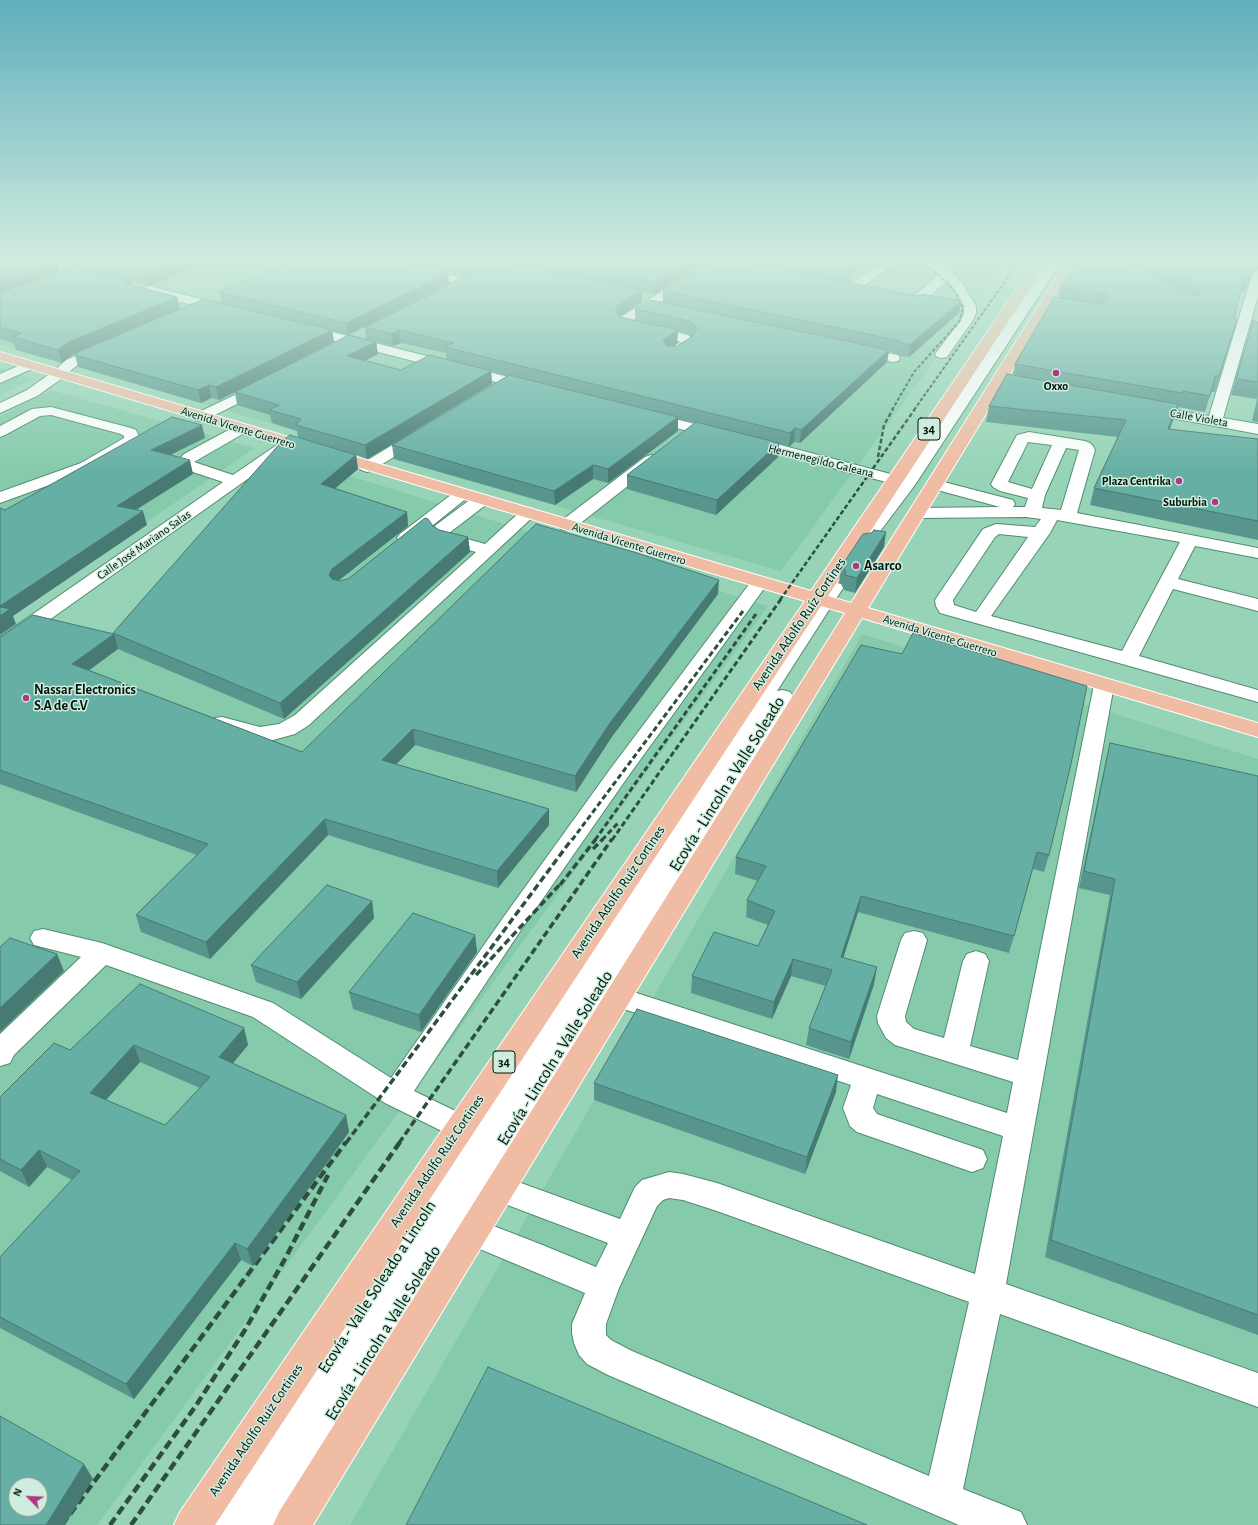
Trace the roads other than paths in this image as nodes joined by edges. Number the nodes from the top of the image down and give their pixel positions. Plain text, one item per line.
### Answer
1 (310, 330) edge
2 (372, 330) edge
3 (652, 330) edge
4 (960, 330) edge
5 (1011, 330) edge
6 (1021, 330) edge
7 (1038, 330) edge
8 (1247, 330) edge
9 (351, 341) junction
10 (113, 344) edge
11 (847, 348) edge
12 (330, 351) edge
13 (671, 354) edge
14 (942, 354) dead end
15 (0, 356) edge
16 (893, 358) dead end
17 (29, 365) junction
18 (59, 374) junction
19 (0, 379) edge
20 (276, 379) edge
21 (509, 382) junction
22 (544, 390) edge
23 (489, 394) edge
24 (1131, 407) edge
25 (0, 409) edge
26 (633, 413) edge
27 (200, 416) junction
28 (1215, 421) junction
29 (435, 426) edge
30 (241, 429) junction
31 (1258, 429) edge
32 (0, 432) edge
33 (1061, 442) junction
34 (288, 443) junction
35 (662, 452) edge
36 (367, 467) junction
37 (896, 480) junction
38 (235, 481) junction
39 (936, 485) junction
40 (462, 494) junction
41 (1037, 495) junction
42 (0, 498) edge
43 (481, 500) junction
44 (1029, 512) junction
45 (528, 514) junction
46 (918, 514) junction
47 (1060, 516) junction
48 (567, 525) junction
49 (1041, 533) junction
50 (1190, 539) junction
51 (870, 544) tunnel mouth
52 (396, 547) edge
53 (1232, 547) junction
54 (489, 550) junction
55 (1258, 553) edge
56 (1258, 566) edge
57 (1168, 582) junction
58 (759, 583) junction
59 (836, 600) junction
60 (1258, 605) edge
61 (980, 619) junction
62 (0, 646) edge
63 (1128, 659) junction
64 (1104, 685) junction
65 (1258, 696) edge
66 (209, 718) edge
67 (1258, 730) edge
68 (43, 938) dead end
69 (914, 940) dead end
70 (102, 953) junction
71 (976, 961) dead end
72 (618, 997) junction
73 (955, 1052) junction
74 (0, 1055) edge
75 (1028, 1075) junction
76 (867, 1079) junction
77 (396, 1095) junction
78 (461, 1127) junction
79 (1019, 1129) junction
80 (972, 1159) dead end
81 (500, 1188) junction
82 (474, 1232) junction
83 (628, 1236) junction
84 (604, 1286) junction
85 (988, 1292) junction
86 (1258, 1390) edge
87 (942, 1500) junction
88 (193, 1525) edge
89 (222, 1525) edge
90 (262, 1525) edge
91 (292, 1525) edge
92 (1008, 1525) edge

1 - 9 street
2 - 9 street
3 - 13 street
4 - 14 street
5 - 37 main road, Avenida Adolfo Ruíz Cortines / 34
6 - 51 street
7 - 39 main road, Avenida Adolfo Ruíz Cortines / 34
8 - 28 street
9 - 12 street
9 - 21 street
10 - 18 street
11 - 16 street
15 - 17 main road, Avenida Vicente Guerrero
17 - 18 main road, Avenida Vicente Guerrero
17 - 19 street
18 - 25 street
18 - 27 main road, Avenida Vicente Guerrero
20 - 27 street
21 - 22 street
21 - 23 street
24 - 28 street, Calle Violeta
26 - 37 street, Hermenegildo Galeana
27 - 30 main road, Avenida Vicente Guerrero
28 - 31 street, Calle Violeta
29 - 36 street
30 - 34 main road, Avenida Vicente Guerrero
30 - 38 street
32 - 42 street
33 - 41 street
33 - 41 street
33 - 47 street
34 - 36 main road, Avenida Vicente Guerrero
34 - 38 street, Calle José Mariano Salas
35 - 48 street
36 - 40 main road, Avenida Vicente Guerrero
37 - 59 main road, Avenida Adolfo Ruíz Cortines / 34
38 - 62 street, Calle José Mariano Salas
39 - 44 street
39 - 46 main road, Avenida Adolfo Ruíz Cortines / 34
40 - 43 main road, Avenida Vicente Guerrero
40 - 52 street
41 - 44 street
43 - 45 main road, Avenida Vicente Guerrero
43 - 54 street
44 - 46 street
44 - 47 street
45 - 48 main road, Avenida Vicente Guerrero
45 - 54 street
46 - 59 main road, Avenida Adolfo Ruíz Cortines / 34
47 - 49 street
47 - 50 street
48 - 58 main road, Avenida Vicente Guerrero
49 - 61 street
49 - 61 street
50 - 53 street
50 - 57 street
53 - 55 street
53 - 56 street
54 - 66 street
57 - 60 street
57 - 63 street
58 - 59 main road, Avenida Vicente Guerrero
58 - 77 street
59 - 64 main road, Avenida Vicente Guerrero
59 - 72 main road, Avenida Adolfo Ruíz Cortines / 34
59 - 78 main road, Avenida Adolfo Ruíz Cortines / 34
59 - 89 street, Ecovía - Valle Soleado a Lincoln
59 - 90 street, Ecovía - Lincoln a Valle Soleado
61 - 63 street
63 - 65 street
64 - 67 main road, Avenida Vicente Guerrero
64 - 75 street
68 - 70 street
69 - 73 street
70 - 74 street
70 - 77 street
71 - 73 street
72 - 76 street
72 - 81 main road, Avenida Adolfo Ruíz Cortines / 34
73 - 75 street
75 - 79 street
76 - 79 street
76 - 80 street
77 - 78 street
78 - 88 main road, Avenida Adolfo Ruíz Cortines / 34
79 - 85 street
81 - 82 main road, Avenida Adolfo Ruíz Cortines / 34
81 - 83 street
82 - 84 street
82 - 91 main road, Avenida Adolfo Ruíz Cortines / 34
83 - 84 street
83 - 85 street
84 - 87 street
85 - 86 street
85 - 87 street
87 - 92 street

